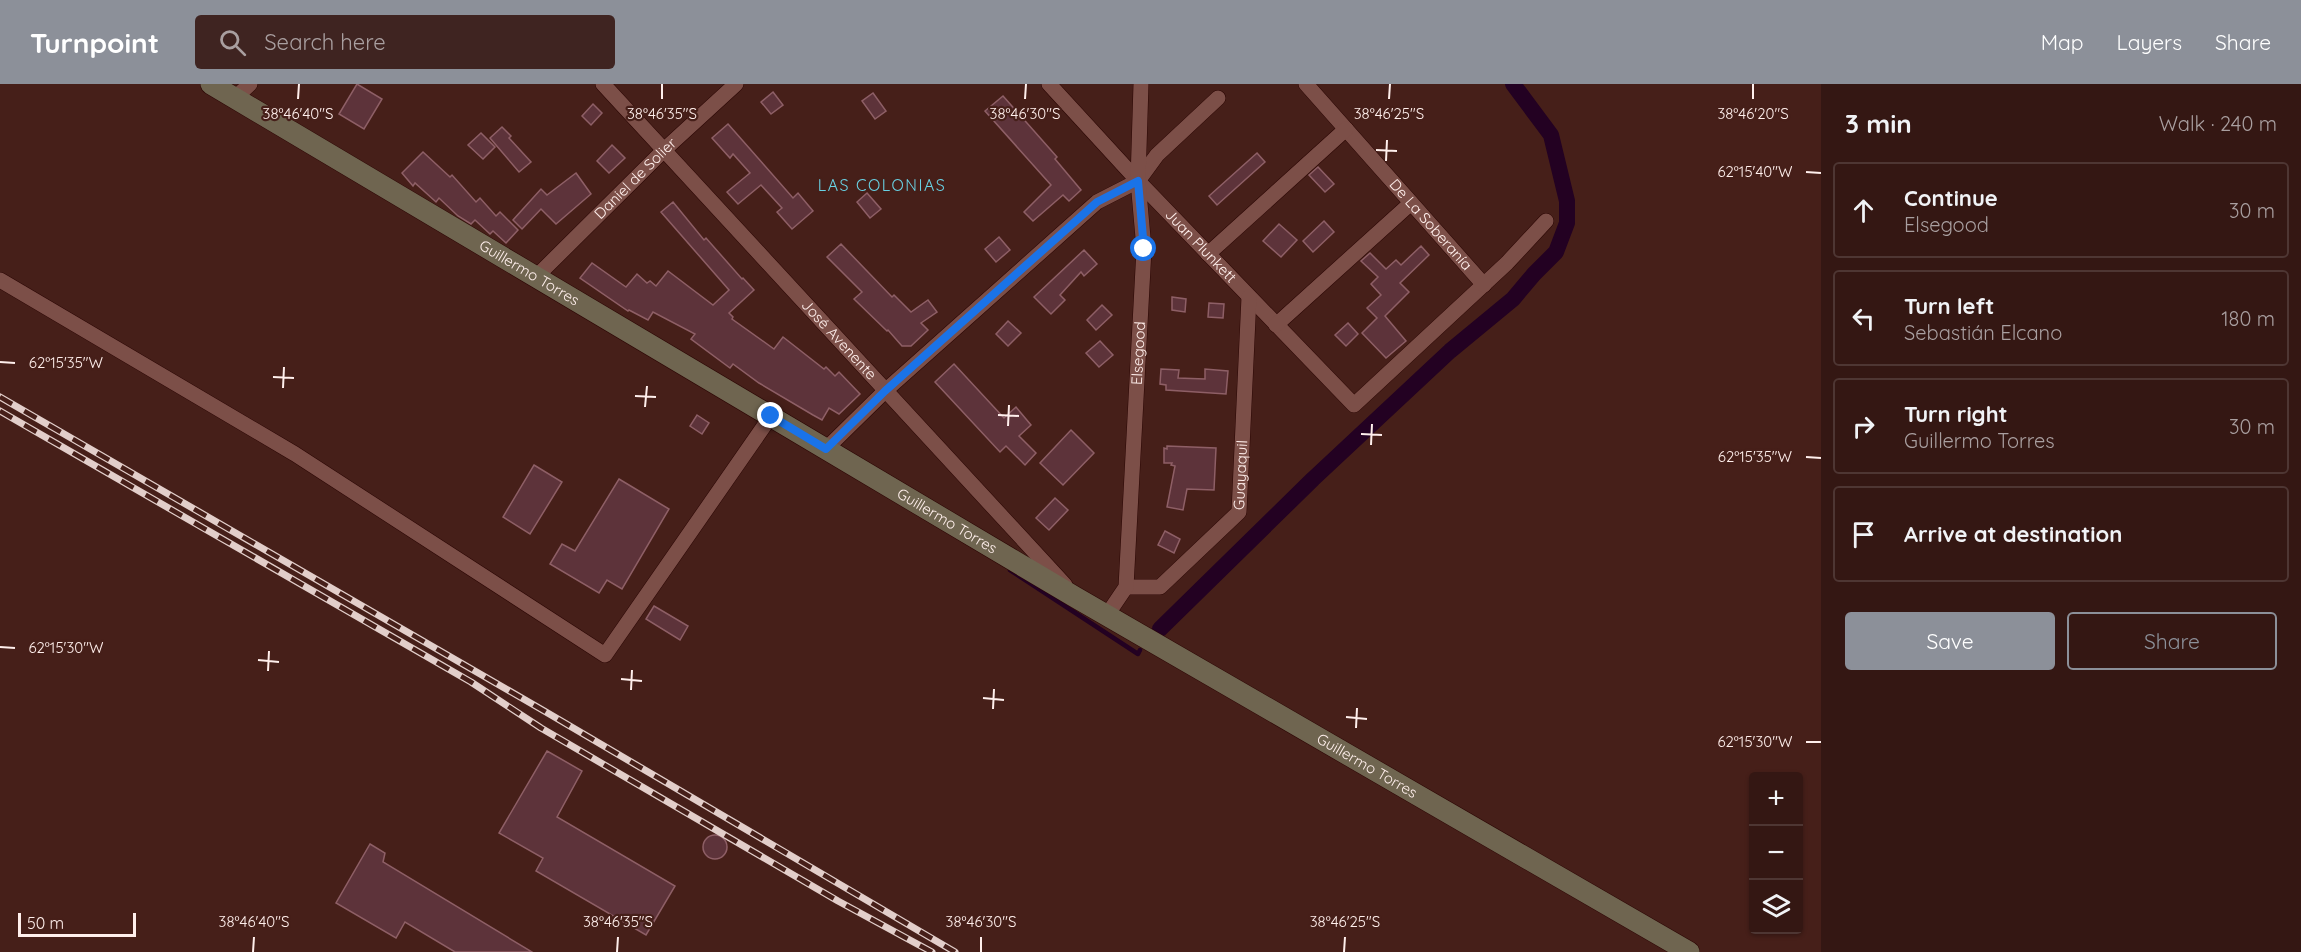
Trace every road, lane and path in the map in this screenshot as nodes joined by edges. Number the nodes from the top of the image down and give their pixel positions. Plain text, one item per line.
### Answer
1 (211, 84) edge
2 (603, 84) edge
3 (736, 84) edge
4 (1049, 84) edge
5 (1141, 84) edge
6 (1306, 84) edge
7 (243, 91) edge
8 (1218, 98) dead end
9 (1346, 129) junction
10 (664, 150) junction
11 (1138, 181) junction
12 (1412, 203) junction
13 (1546, 221) dead end
14 (1208, 254) junction
15 (536, 277) junction
16 (0, 280) edge
17 (1484, 285) junction
18 (1249, 297) junction
19 (1276, 325) junction
20 (885, 391) junction
21 (771, 416) junction
22 (826, 449) junction
23 (1126, 587) junction
24 (1075, 597) junction
25 (1107, 615) junction
26 (1689, 952) edge

1 - 7 main road, Guillermo Torres
2 - 10 street, José Avenente
3 - 10 street, Daniel de Solier
4 - 11 street, Juan Plunkett
5 - 11 street, Elsegood
6 - 9 street, De La Soberanía
7 - 15 main road, Guillermo Torres
8 - 11 street
9 - 12 street, De La Soberanía
9 - 14 street
10 - 15 street, Daniel de Solier
10 - 20 street, José Avenente
11 - 14 street, Juan Plunkett
11 - 20 street
11 - 23 street, Elsegood
12 - 17 street, De La Soberanía
12 - 19 street
13 - 17 street
14 - 18 street, Juan Plunkett
15 - 21 main road, Guillermo Torres
16 - 21 street
17 - 19 street, Juan Plunkett
18 - 19 street, Juan Plunkett
18 - 23 street, Guayaquil
20 - 22 street
20 - 24 street, José Avenente
21 - 22 main road, Guillermo Torres
22 - 24 main road, Guillermo Torres
23 - 25 street
24 - 25 main road, Guillermo Torres
25 - 26 main road, Guillermo Torres

